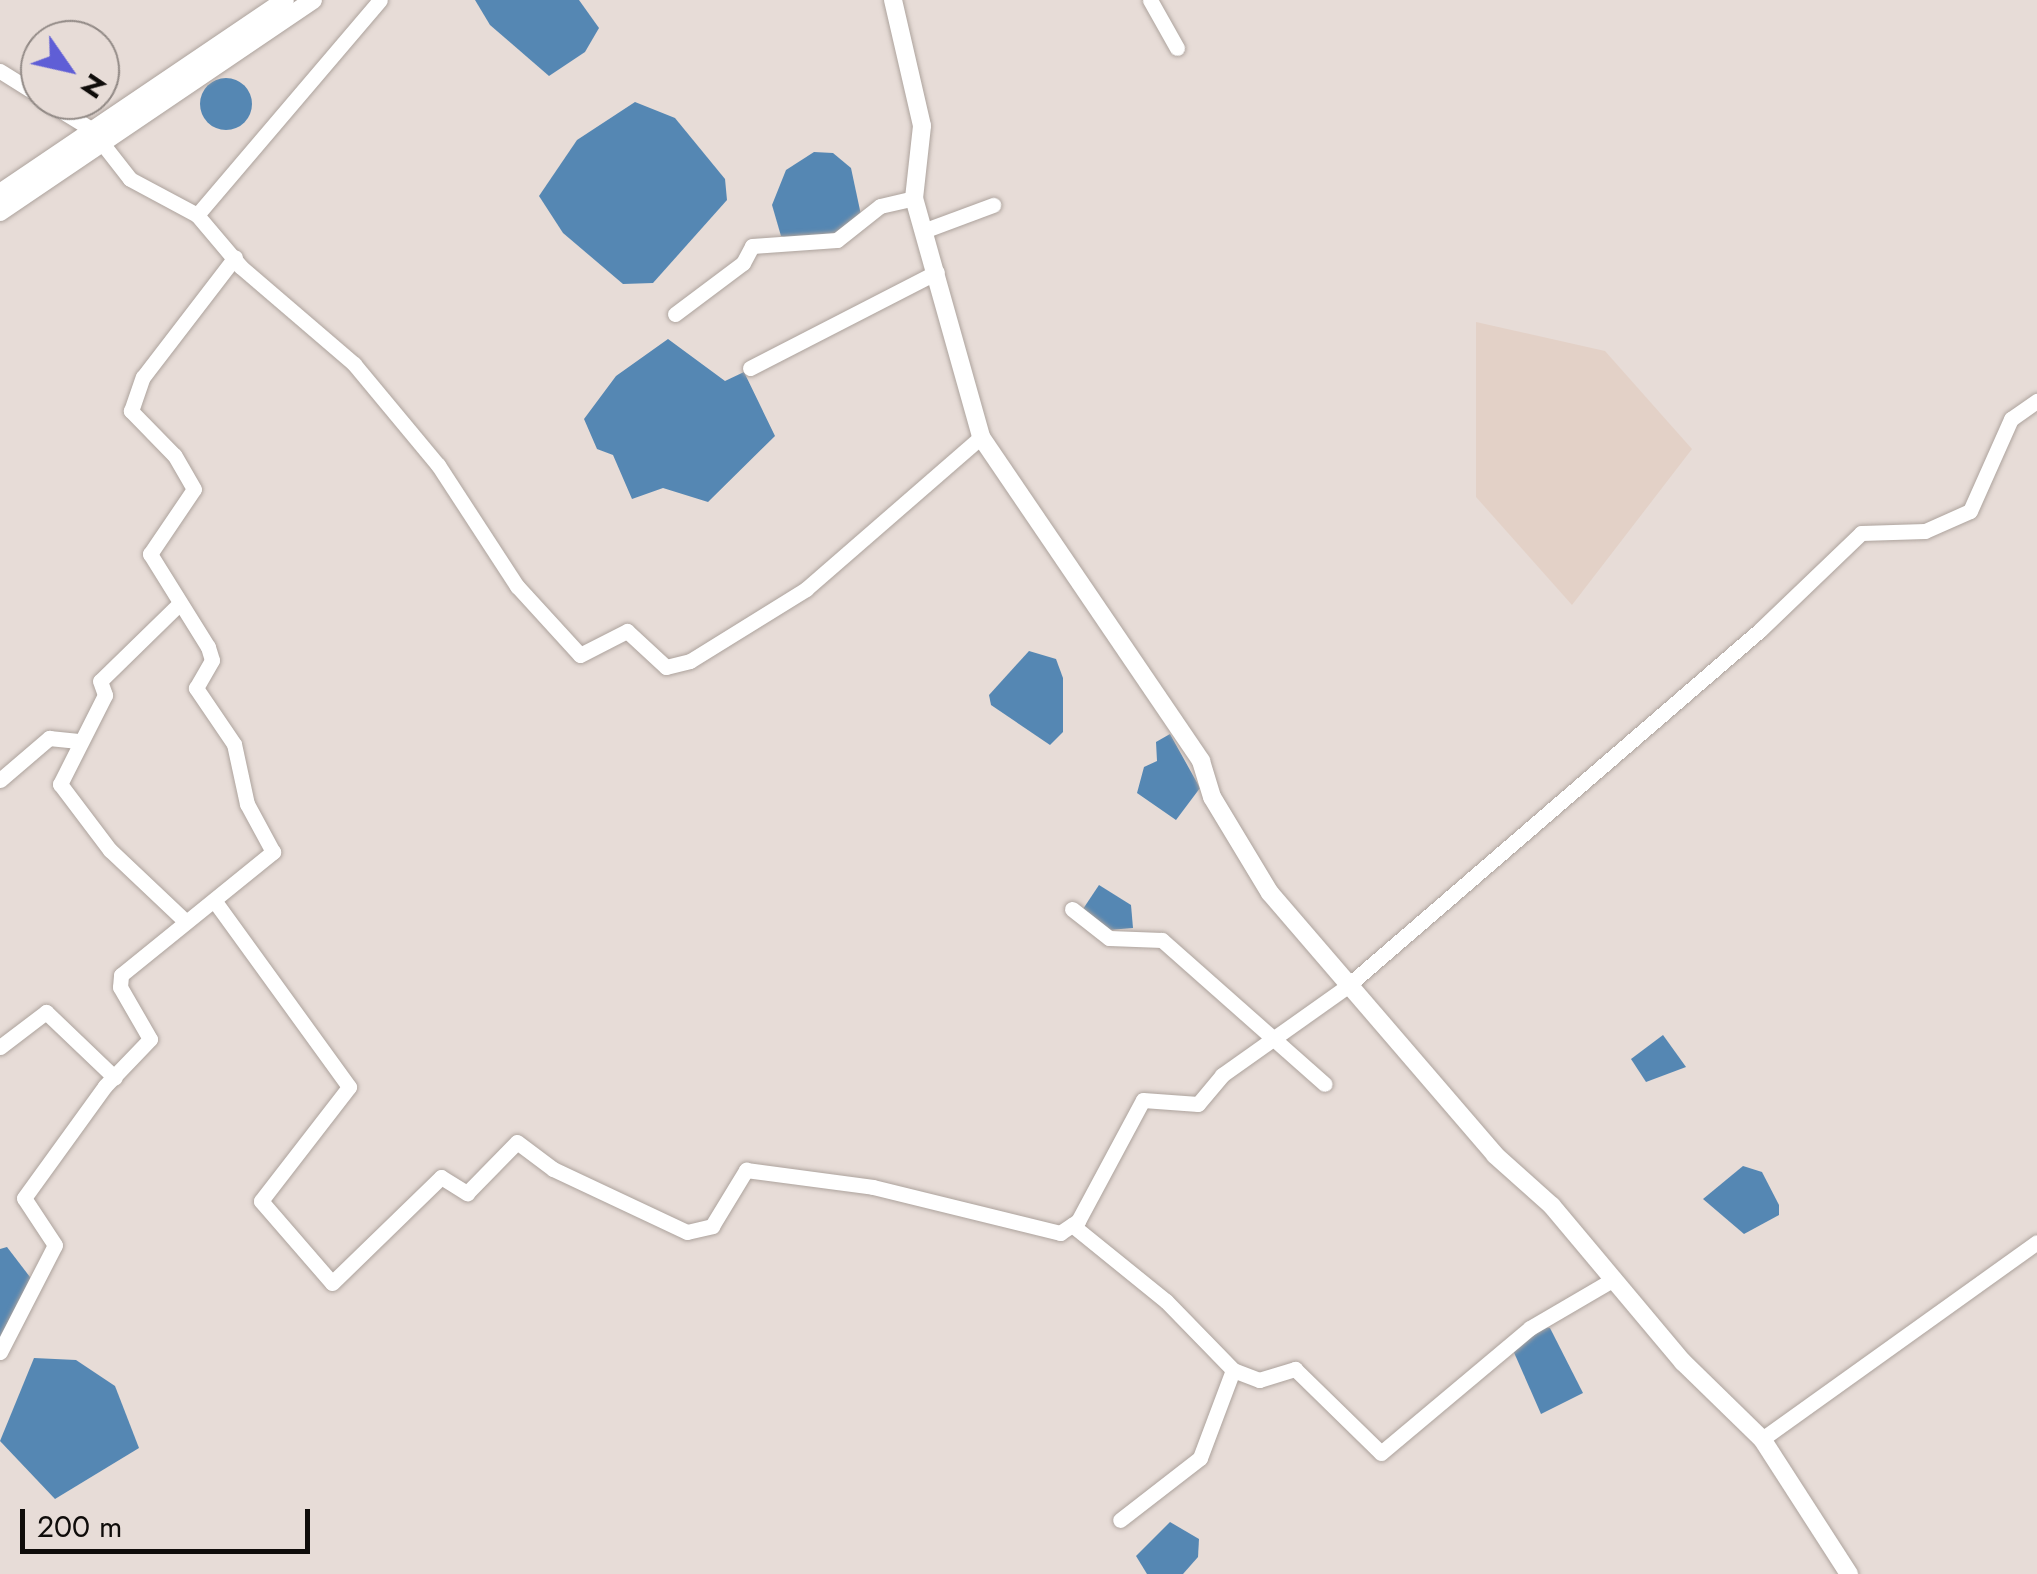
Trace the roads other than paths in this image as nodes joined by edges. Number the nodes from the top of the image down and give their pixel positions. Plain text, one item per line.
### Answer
1 (285, 0) edge
2 (313, 0) edge
3 (380, 0) edge
4 (894, 0) edge
5 (1150, 0) edge
6 (1177, 48) dead end
7 (73, 120) edge
8 (96, 136) junction
9 (0, 192) edge
10 (914, 198) junction
11 (993, 205) dead end
12 (0, 212) edge
13 (198, 215) junction
14 (922, 231) junction
15 (234, 258) junction
16 (937, 272) junction
17 (676, 314) dead end
18 (750, 368) dead end
19 (2037, 401) edge
20 (981, 437) junction
21 (179, 604) junction
22 (76, 740) junction
23 (0, 780) edge
24 (216, 904) junction
25 (1072, 909) dead end
26 (183, 920) junction
27 (1345, 988) junction
28 (1276, 1039) junction
29 (0, 1047) edge
30 (115, 1078) junction
31 (1326, 1084) dead end
32 (1072, 1225) junction
33 (2037, 1242) edge
34 (1612, 1280) junction
35 (0, 1352) edge
36 (1233, 1370) junction
37 (1762, 1439) junction
38 (1120, 1520) dead end
39 (1844, 1572) edge

1 - 8 main road
2 - 8 main road
3 - 13 street
4 - 10 main road
5 - 6 street
7 - 8 street
8 - 9 main road
8 - 12 main road
8 - 13 street
10 - 14 main road
10 - 17 street
11 - 14 street
13 - 15 street
14 - 16 main road
15 - 20 street
15 - 21 street
16 - 18 street
16 - 20 main road
19 - 27 street
20 - 27 main road
21 - 22 street
21 - 24 street
22 - 23 street
22 - 26 street
24 - 26 street
24 - 32 street
25 - 28 street
26 - 30 street
27 - 28 street
27 - 34 main road
28 - 31 street
28 - 32 street
29 - 30 street
30 - 35 street
32 - 36 street
33 - 37 street
34 - 36 street
34 - 37 main road
36 - 38 street
37 - 39 main road

